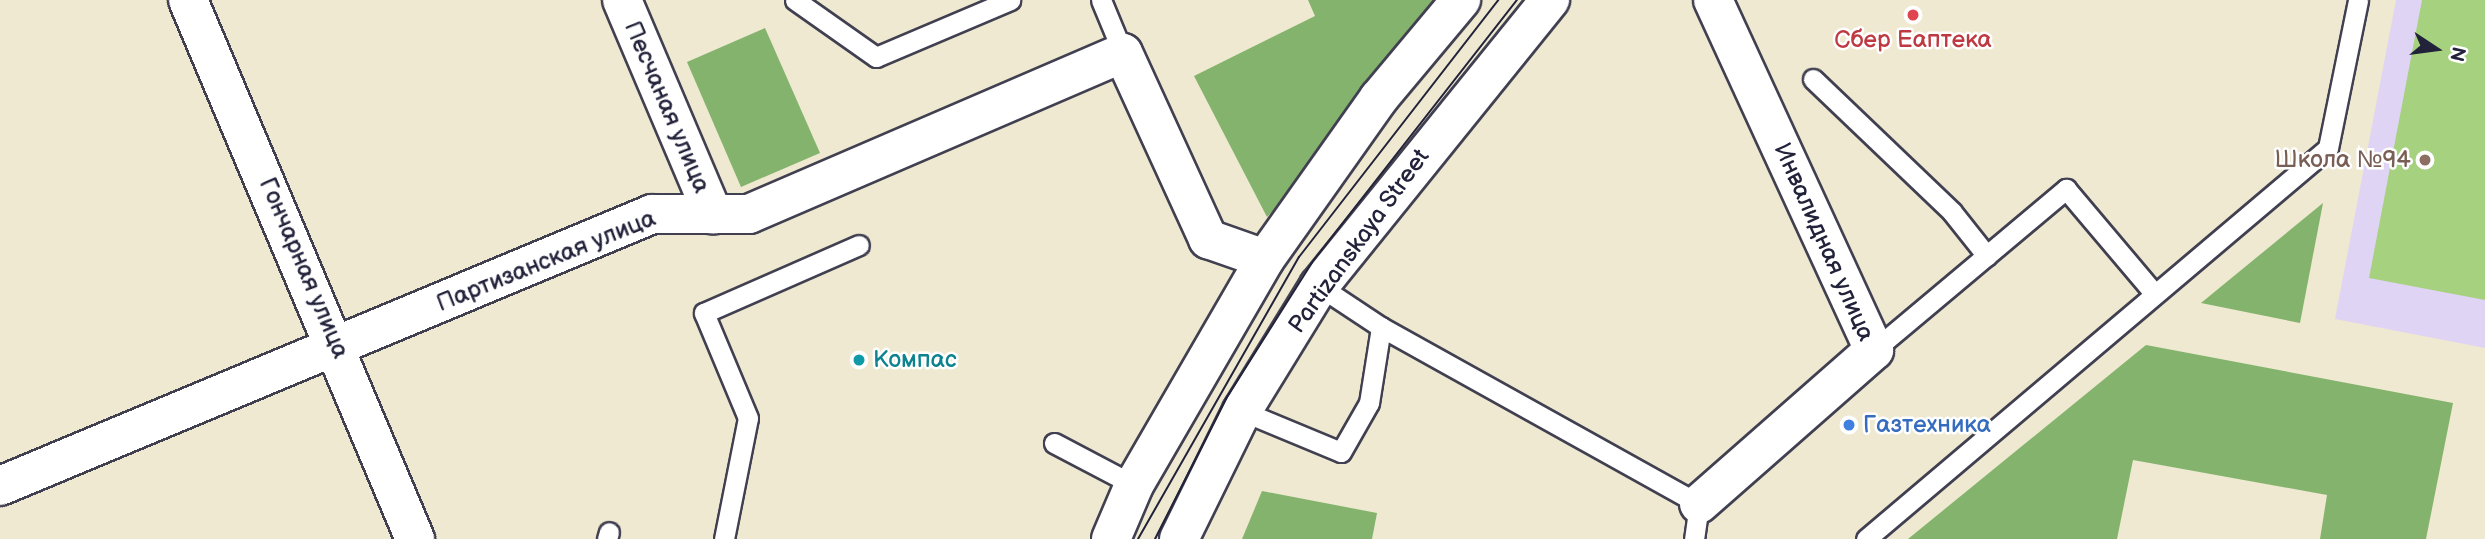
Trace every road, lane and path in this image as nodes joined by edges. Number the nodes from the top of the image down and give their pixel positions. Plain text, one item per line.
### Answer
1 (188, 0) edge
2 (622, 0) edge
3 (794, 0) edge
4 (1010, 0) edge
5 (1101, 0) edge
6 (1461, 0) edge
7 (1550, 0) edge
8 (1713, 0) edge
9 (2358, 0) edge
10 (1123, 52) junction
11 (1813, 79) dead end
12 (713, 214) junction
13 (859, 245) dead end
14 (1987, 256) junction
15 (1265, 259) junction
16 (1319, 286) junction
17 (2154, 293) junction
18 (1381, 327) junction
19 (338, 346) junction
20 (1874, 349) junction
21 (1242, 411) junction
22 (1054, 443) dead end
23 (1134, 485) junction
24 (0, 486) edge
25 (1697, 521) edge
26 (415, 539) edge
27 (724, 539) edge
28 (1111, 539) edge
29 (1179, 539) edge
30 (1866, 539) edge

1 - 19 street, Гончарная улица
2 - 12 street, Песчаная улица
3 - 4 lane
5 - 10 lane
6 - 15 street
7 - 16 street, Partizanskaya Street
8 - 20 street, Инвалидная улица
9 - 17 lane
10 - 12 street, Партизанская улица
10 - 15 street
11 - 14 lane
12 - 19 street, Партизанская улица
13 - 27 lane
14 - 17 lane
14 - 20 lane
15 - 23 street
16 - 18 lane
16 - 21 street, Partizanskaya Street
17 - 30 lane
18 - 21 lane
18 - 25 lane
19 - 24 street, Партизанская улица
19 - 26 street, Гончарная улица
20 - 25 street, Инвалидная улица
21 - 29 street, Partizanskaya Street
22 - 23 lane
23 - 28 street

